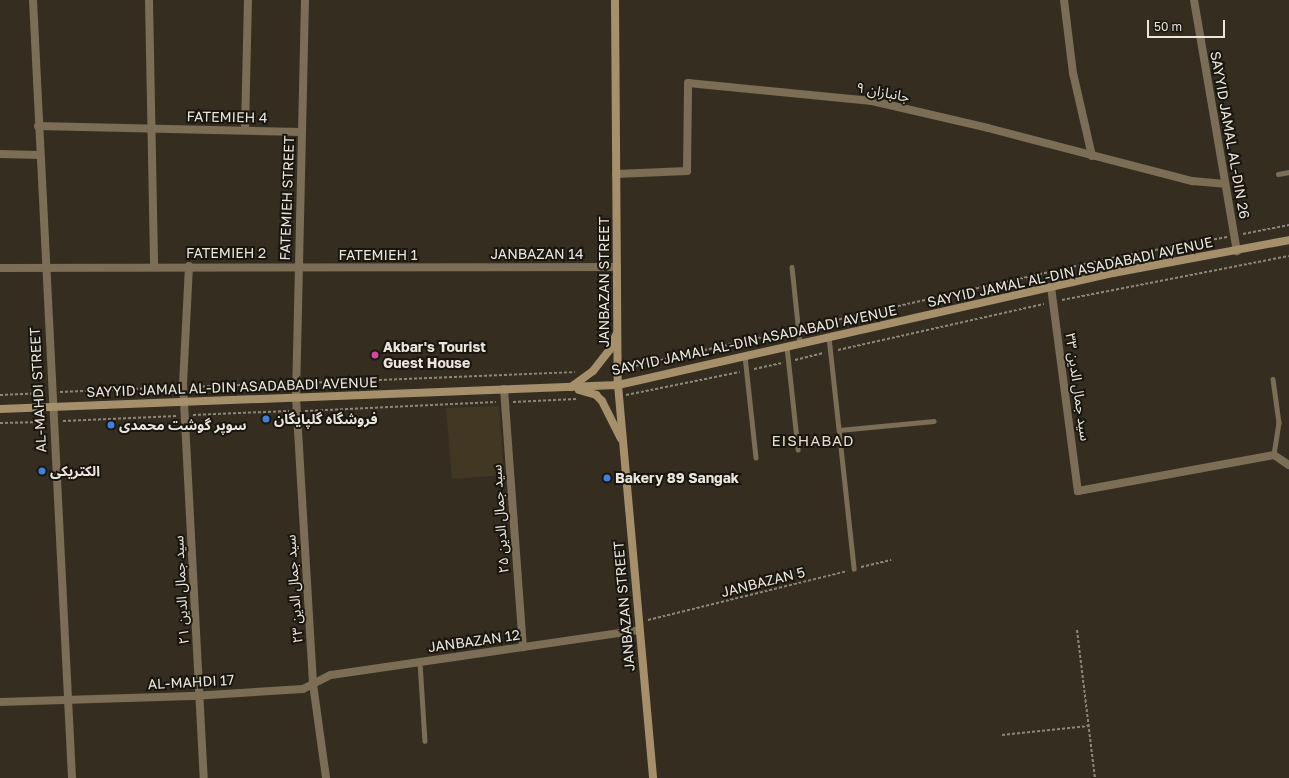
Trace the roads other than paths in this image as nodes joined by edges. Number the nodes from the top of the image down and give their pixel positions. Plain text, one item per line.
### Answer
1 (33, 0) edge
2 (149, 0) edge
3 (248, 0) edge
4 (305, 0) edge
5 (615, 0) edge
6 (1064, 0) edge
7 (1194, 0) edge
8 (38, 126) junction
9 (151, 129) junction
10 (245, 130) junction
11 (302, 132) junction
12 (0, 154) edge
13 (40, 155) junction
14 (1092, 156) junction
15 (1289, 172) edge
16 (616, 174) junction
17 (1278, 174) dead end
18 (1225, 184) junction
19 (1289, 240) edge
20 (1236, 250) junction
21 (45, 266) junction
22 (154, 266) junction
23 (189, 266) junction
24 (617, 267) junction
25 (792, 267) dead end
26 (0, 268) edge
27 (298, 268) junction
28 (457, 268) joint
29 (1051, 287) junction
30 (617, 330) junction
31 (829, 337) junction
32 (800, 344) junction
33 (787, 347) junction
34 (745, 356) junction
35 (1273, 379) dead end
36 (618, 385) junction
37 (571, 388) junction
38 (504, 389) junction
39 (296, 397) junction
40 (185, 402) junction
41 (52, 407) junction
42 (0, 410) edge
43 (934, 420) dead end
44 (839, 430) junction
45 (623, 443) junction
46 (798, 449) dead end
47 (1274, 455) junction
48 (756, 457) dead end
49 (1289, 465) edge
50 (854, 569) road end
51 (639, 626) junction
52 (523, 647) junction
53 (420, 662) junction
54 (313, 684) junction
55 (200, 695) junction
56 (68, 699) junction
57 (0, 702) edge
58 (424, 741) dead end
59 (72, 778) edge
60 (204, 778) edge
61 (326, 778) edge
62 (653, 778) edge

1 - 8 street, AL-MAHDI STREET
2 - 9 street
3 - 10 street
4 - 11 street, FATEMIEH STREET
5 - 16 main road, JANBAZAN STREET
6 - 14 street
7 - 18 street, SAYYID JAMAL AL-DIN 26
8 - 9 street, FATEMIEH 4
8 - 13 street, AL-MAHDI STREET
9 - 10 street, FATEMIEH 4
9 - 22 street
10 - 11 street, FATEMIEH 4
11 - 27 street, FATEMIEH STREET
12 - 13 street
13 - 21 street, AL-MAHDI STREET
14 - 16 street, جانبازان ۹
14 - 18 street, جانبازان ۹
15 - 17 lane
16 - 24 main road, JANBAZAN STREET
18 - 20 street, SAYYID JAMAL AL-DIN 26
19 - 20 main road, SAYYID JAMAL AL-DIN ASADABADI AVENUE
20 - 29 main road, SAYYID JAMAL AL-DIN ASADABADI AVENUE
21 - 22 street, FATEMIEH 2
21 - 26 street, FATEMIEH 2
21 - 41 street, AL-MAHDI STREET
22 - 23 street, FATEMIEH 2
23 - 27 street, FATEMIEH 2
23 - 40 street, سید جمال الدین ۲۱
24 - 28 street, JANBAZAN 14
24 - 30 main road, JANBAZAN STREET
25 - 32 lane
27 - 28 street, FATEMIEH 1
27 - 39 street, FATEMIEH STREET
29 - 31 main road, SAYYID JAMAL AL-DIN ASADABADI AVENUE
29 - 47 street, سید جمال الدین ۳۳
30 - 36 main road, JANBAZAN STREET
30 - 37 main road
31 - 32 main road, SAYYID JAMAL AL-DIN ASADABADI AVENUE
31 - 44 lane
32 - 33 main road, SAYYID JAMAL AL-DIN ASADABADI AVENUE
33 - 34 main road, SAYYID JAMAL AL-DIN ASADABADI AVENUE
33 - 46 lane
34 - 36 main road, SAYYID JAMAL AL-DIN ASADABADI AVENUE
34 - 48 lane
35 - 47 lane
36 - 37 main road, SAYYID JAMAL AL-DIN ASADABADI AVENUE
36 - 45 main road, JANBAZAN STREET
37 - 38 main road, SAYYID JAMAL AL-DIN ASADABADI AVENUE
37 - 45 main road
38 - 39 main road, SAYYID JAMAL AL-DIN ASADABADI AVENUE
38 - 52 street, سید جمال الدین ۲۵
39 - 40 main road, SAYYID JAMAL AL-DIN ASADABADI AVENUE
39 - 54 street, سید جمال الدین ۲۳
40 - 41 main road, SAYYID JAMAL AL-DIN ASADABADI AVENUE
40 - 55 street, سید جمال الدین ۲۱
41 - 42 main road, SAYYID JAMAL AL-DIN ASADABADI AVENUE
41 - 56 street, AL-MAHDI STREET
43 - 44 lane
44 - 50 lane
45 - 51 main road, JANBAZAN STREET
47 - 49 street
51 - 52 street, JANBAZAN 12
51 - 62 main road, JANBAZAN STREET
52 - 53 street, JANBAZAN 12
53 - 54 street, JANBAZAN 12
53 - 58 lane
54 - 55 street, AL-MAHDI 17
54 - 61 street, سید جمال الدین ۲۳
55 - 56 street, AL-MAHDI 17
55 - 60 street, سید جمال الدین ۲۱
56 - 57 street, AL-MAHDI 17
56 - 59 street, AL-MAHDI STREET

